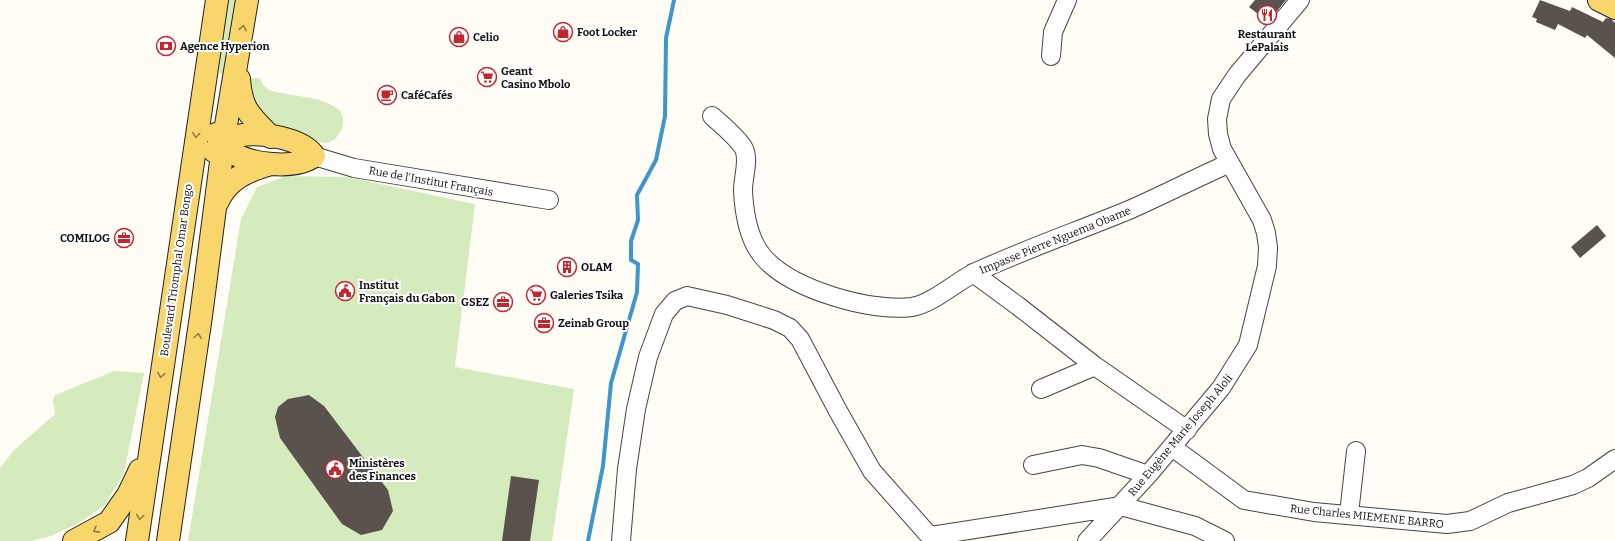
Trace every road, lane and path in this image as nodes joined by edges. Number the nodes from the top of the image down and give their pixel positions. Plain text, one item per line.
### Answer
1 (218, 0) edge
2 (247, 0) edge
3 (1067, 0) edge
4 (1300, 0) edge
5 (1599, 0) edge
6 (1615, 8) edge
7 (1051, 56) dead end
8 (238, 62) junction
9 (712, 116) dead end
10 (270, 137) junction
11 (223, 144) junction
12 (314, 156) junction
13 (1230, 163) junction
14 (273, 164) junction
15 (549, 200) dead end
16 (214, 212) junction
17 (973, 273) junction
18 (174, 287) junction
19 (1095, 366) junction
20 (1041, 389) dead end
21 (190, 393) junction
22 (153, 425) junction
23 (1186, 430) junction
24 (1172, 447) junction
25 (1356, 451) dead end
26 (1615, 459) edge
27 (1032, 465) dead end
28 (1148, 475) junction
29 (1121, 506) junction
30 (1348, 514) junction
31 (933, 538) edge
32 (74, 541) edge
33 (137, 541) edge
34 (156, 541) edge
35 (168, 541) edge
36 (621, 541) edge
37 (1087, 541) edge
38 (1224, 541) edge

1 - 11 main road
1 -> 18 main road, Boulevard Triomphal Omar Bongo
8 -> 2 main road
3 - 7 street
4 - 13 street, Rue Eugène Marie Joseph Aloli
5 - 6 main road
8 - 10 main road
8 - 11 main road
9 - 17 street, Impasse Pierre Nguema Obame
10 - 11 main road
10 - 12 main road
11 - 14 main road
11 - 16 main road
11 - 18 main road
12 - 14 main road
12 - 15 street, Rue de l'Institut Français
13 - 17 street, Impasse Pierre Nguema Obame
13 - 23 street, Rue Eugène Marie Joseph Aloli
14 - 16 main road
21 -> 16 main road
17 - 19 street
18 -> 22 main road, Boulevard Triomphal Omar Bongo
19 - 20 street
19 - 23 street
21 - 34 main road
21 - 35 main road
22 -> 32 main road
22 -> 33 main road, Boulevard Triomphal Omar Bongo
23 - 24 street, Rue Eugène Marie Joseph Aloli
24 - 28 street, Rue Eugène Marie Joseph Aloli
24 - 30 street, Rue Charles MIEMENE BARRO
25 - 30 street
26 - 30 street, Rue Charles MIEMENE BARRO
27 - 28 street
28 - 29 street, Rue Eugène Marie Joseph Aloli
29 - 31 street
29 - 37 street, Rue Eugène Marie Joseph Aloli
29 - 38 street
31 - 36 street

